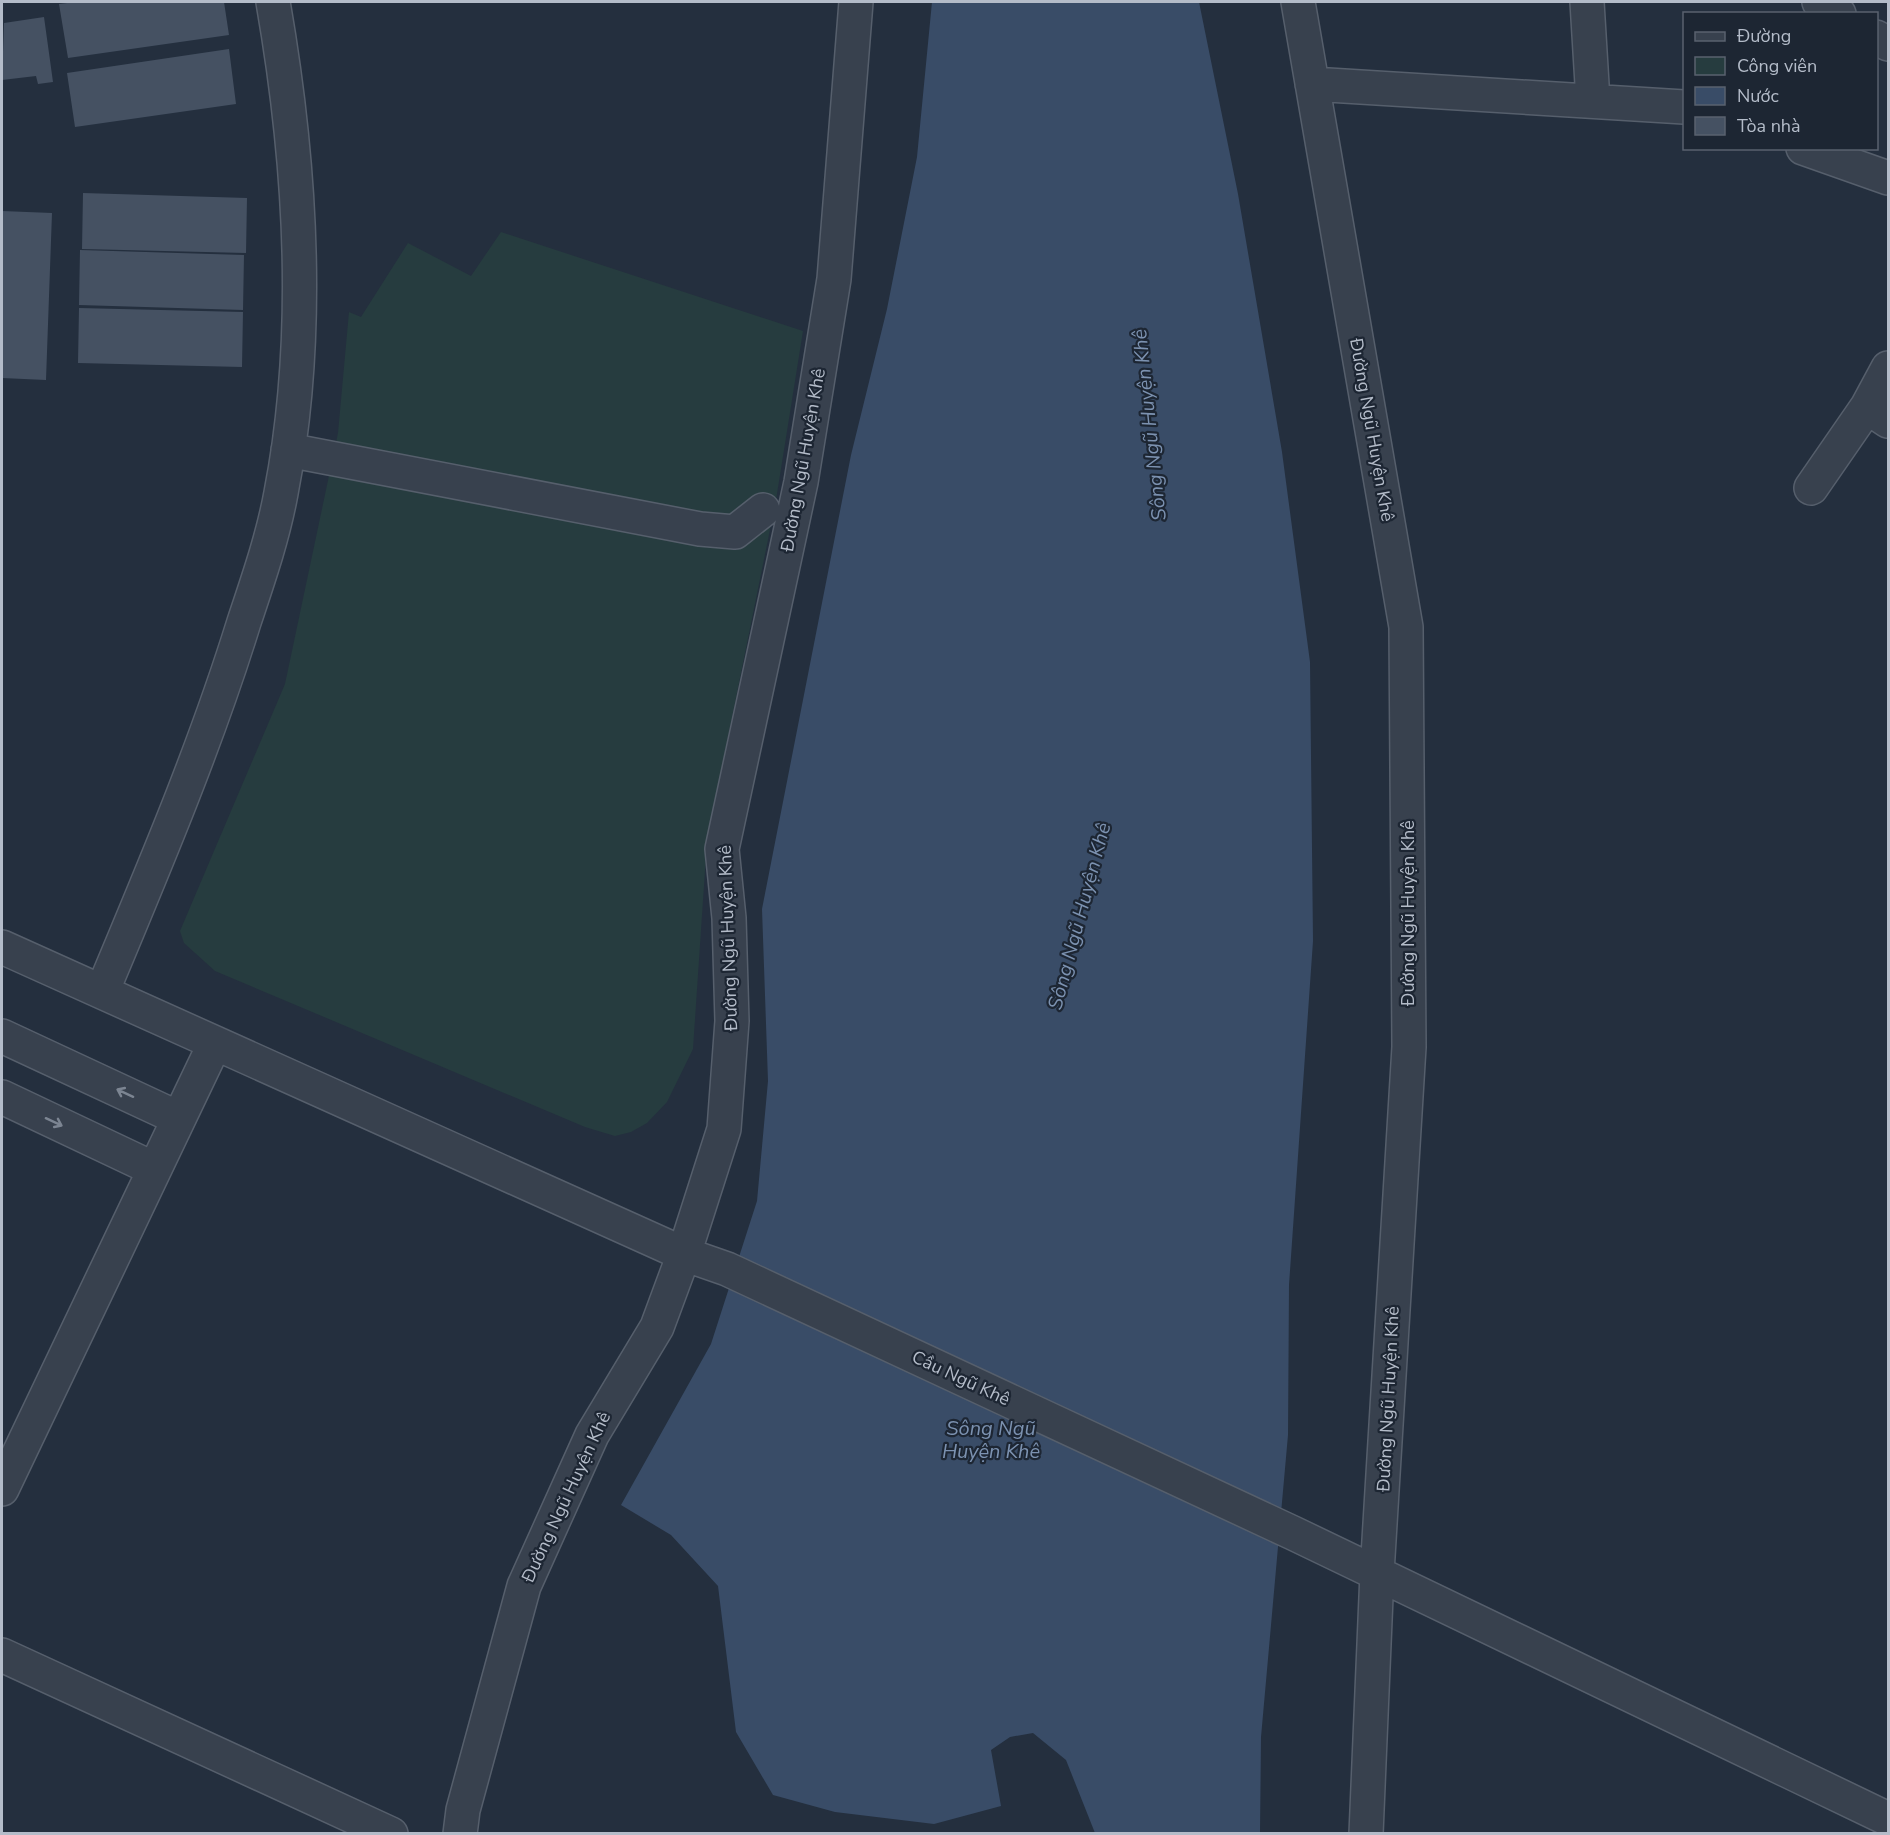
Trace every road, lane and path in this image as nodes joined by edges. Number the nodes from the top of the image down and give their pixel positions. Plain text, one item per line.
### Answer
1 (273, 2) edge
2 (856, 2) edge
3 (1298, 2) edge
4 (1587, 2) edge
5 (1819, 2) edge
6 (1836, 12) edge
7 (1312, 84) junction
8 (1593, 101) junction
9 (1683, 107) edge
10 (1809, 150) edge
11 (1888, 178) edge
12 (1888, 368) edge
13 (1878, 414) edge
14 (288, 450) junction
15 (1811, 488) dead end
16 (763, 510) dead end
17 (2, 947) edge
18 (102, 992) junction
19 (2, 1036) edge
20 (215, 1043) junction
21 (2, 1097) edge
22 (178, 1118) junction
23 (154, 1169) junction
24 (684, 1254) junction
25 (2, 1489) edge
26 (1377, 1573) junction
27 (2, 1655) edge
28 (1888, 1819) edge
29 (391, 1833) edge
30 (460, 1833) edge
31 (1366, 1833) edge

1 - 14 street
2 - 24 street, Đường Ngũ Huyện Khê
3 - 7 street, Đường Ngũ Huyện Khê
4 - 8 street
5 - 6 street
7 - 8 street
7 - 26 street, Đường Ngũ Huyện Khê
8 - 9 street
10 - 11 street
12 - 13 street
13 - 15 street
14 - 16 street
14 - 18 street
17 - 18 street, Cầu Ngũ Khê
18 - 20 street, Cầu Ngũ Khê
22 -> 19 street
20 - 22 street
20 - 24 street, Cầu Ngũ Khê
21 -> 23 street
22 - 23 street
23 - 25 street
24 - 26 street, Cầu Ngũ Khê
24 - 30 street, Đường Ngũ Huyện Khê
26 - 28 street, Cầu Ngũ Khê
26 - 31 street, Đường Ngũ Huyện Khê
27 - 29 street

